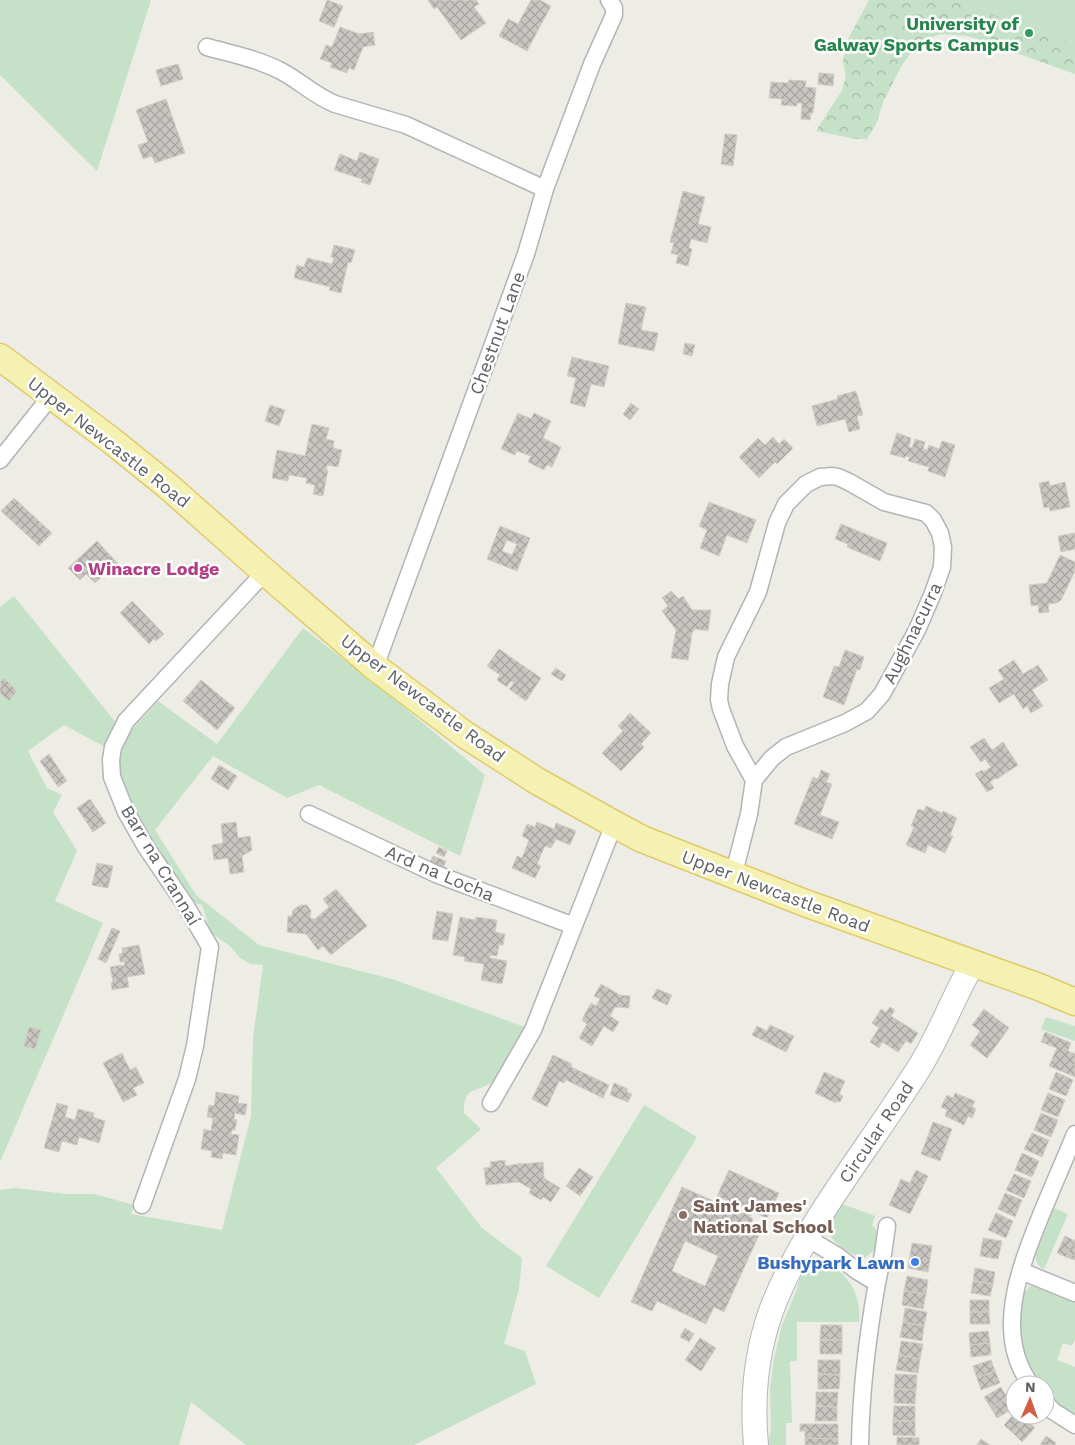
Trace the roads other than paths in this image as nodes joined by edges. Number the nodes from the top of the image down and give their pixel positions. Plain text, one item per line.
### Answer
1 (609, 0) edge
2 (207, 47) dead end
3 (545, 189) junction
4 (0, 357) edge
5 (51, 396) junction
6 (0, 460) edge
7 (265, 572) junction
8 (375, 667) junction
9 (754, 780) junction
10 (308, 814) dead end
11 (614, 824) junction
12 (732, 875) junction
13 (574, 926) junction
14 (973, 964) junction
15 (1075, 1002) edge
16 (491, 1102) dead end
17 (1075, 1134) edge
18 (142, 1205) dead end
19 (887, 1226) dead end
20 (807, 1238) junction
21 (1020, 1271) junction
22 (877, 1283) junction
23 (1075, 1293) edge
24 (1025, 1375) edge
25 (1055, 1412) edge
26 (1075, 1426) edge
27 (756, 1445) edge
28 (860, 1445) edge

1 - 3 street, Chestnut Lane
2 - 3 street
3 - 8 street, Chestnut Lane
4 - 5 main road, Upper Newcastle Road
5 - 6 street
5 - 7 main road, Upper Newcastle Road
7 - 8 main road, Upper Newcastle Road
7 - 18 street, Barr na Crannaí
8 - 11 main road, Upper Newcastle Road
9 - 9 street, Aughnacurra
9 - 12 street
10 - 13 street, Ard na Locha
11 - 12 main road, Upper Newcastle Road
11 - 13 street
12 - 14 main road, Upper Newcastle Road
13 - 16 street
14 - 15 main road, Upper Newcastle Road
14 - 20 street, Circular Road
17 - 21 street
19 - 22 street
20 - 22 street
20 - 27 street, Circular Road
21 - 23 street
21 - 24 street
22 - 28 street
25 - 26 street

